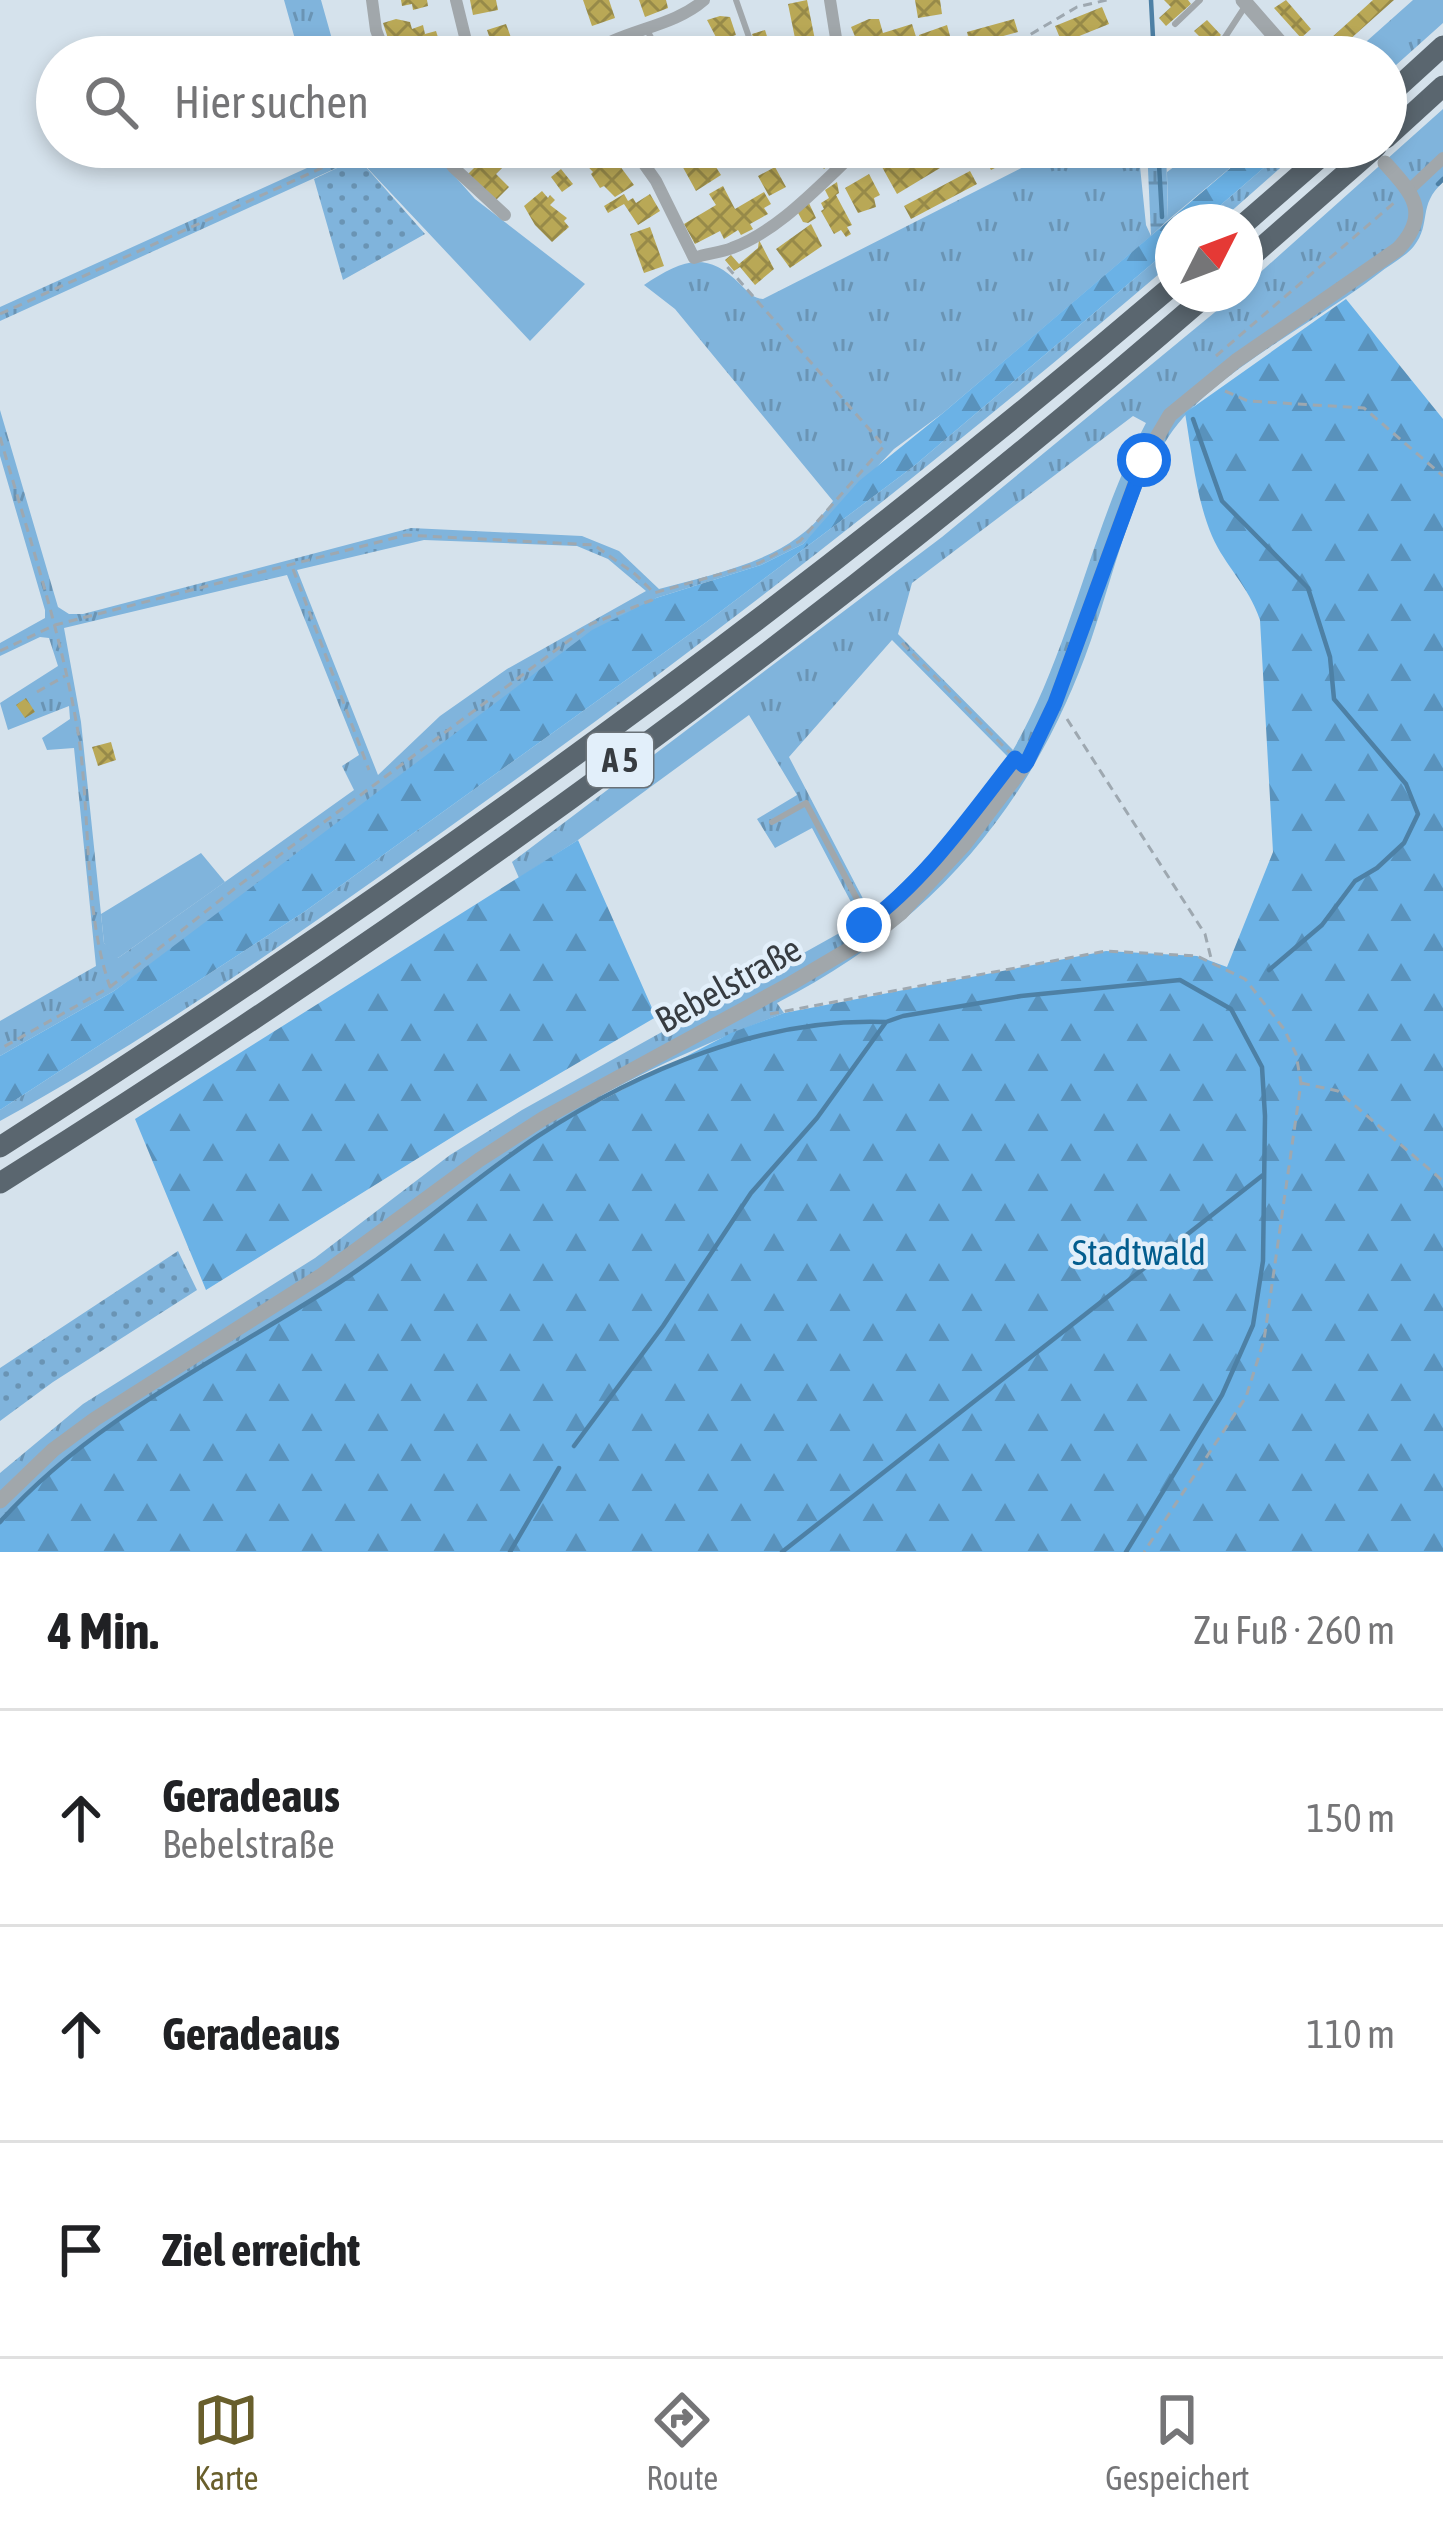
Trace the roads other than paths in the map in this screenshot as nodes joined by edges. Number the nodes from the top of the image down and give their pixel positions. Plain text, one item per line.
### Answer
1 (372, 0) edge
2 (456, 0) edge
3 (704, 0) edge
4 (736, 0) edge
5 (830, 0) edge
6 (1200, 0) edge
7 (1245, 2) edge
8 (1174, 24) dead end
9 (645, 28) junction
10 (378, 36) edge
11 (465, 36) edge
12 (623, 36) edge
13 (649, 36) edge
14 (749, 36) edge
15 (836, 36) edge
16 (1225, 36) edge
17 (1275, 36) edge
18 (1443, 46) edge
19 (1407, 79) edge
20 (1443, 86) edge
21 (1407, 119) edge
22 (1443, 158) edge
23 (454, 168) edge
24 (646, 168) edge
25 (838, 168) edge
26 (1308, 168) edge
27 (1364, 168) edge
28 (1391, 168) edge
29 (1409, 190) junction
30 (1263, 207) edge
31 (505, 215) dead end
32 (1263, 248) edge
33 (1155, 300) edge
34 (1186, 312) edge
35 (772, 822) dead end
36 (875, 934) junction
37 (0, 1143) edge
38 (0, 1183) edge
39 (0, 1501) edge

1 - 10 street
2 - 11 street
3 - 9 street
4 - 14 lane
5 - 15 street
6 - 8 lane
7 - 16 lane
7 - 17 street
9 - 12 street
9 - 13 lane
18 - 19 highway
20 - 21 highway
22 - 29 street
23 - 31 street
24 - 25 street
26 - 30 highway
27 - 32 highway
28 - 29 street
29 - 36 street, Bebelstraße
33 - 37 highway, A 5
34 - 38 highway, A 5
35 - 36 lane
36 - 39 street, Bebelstraße

